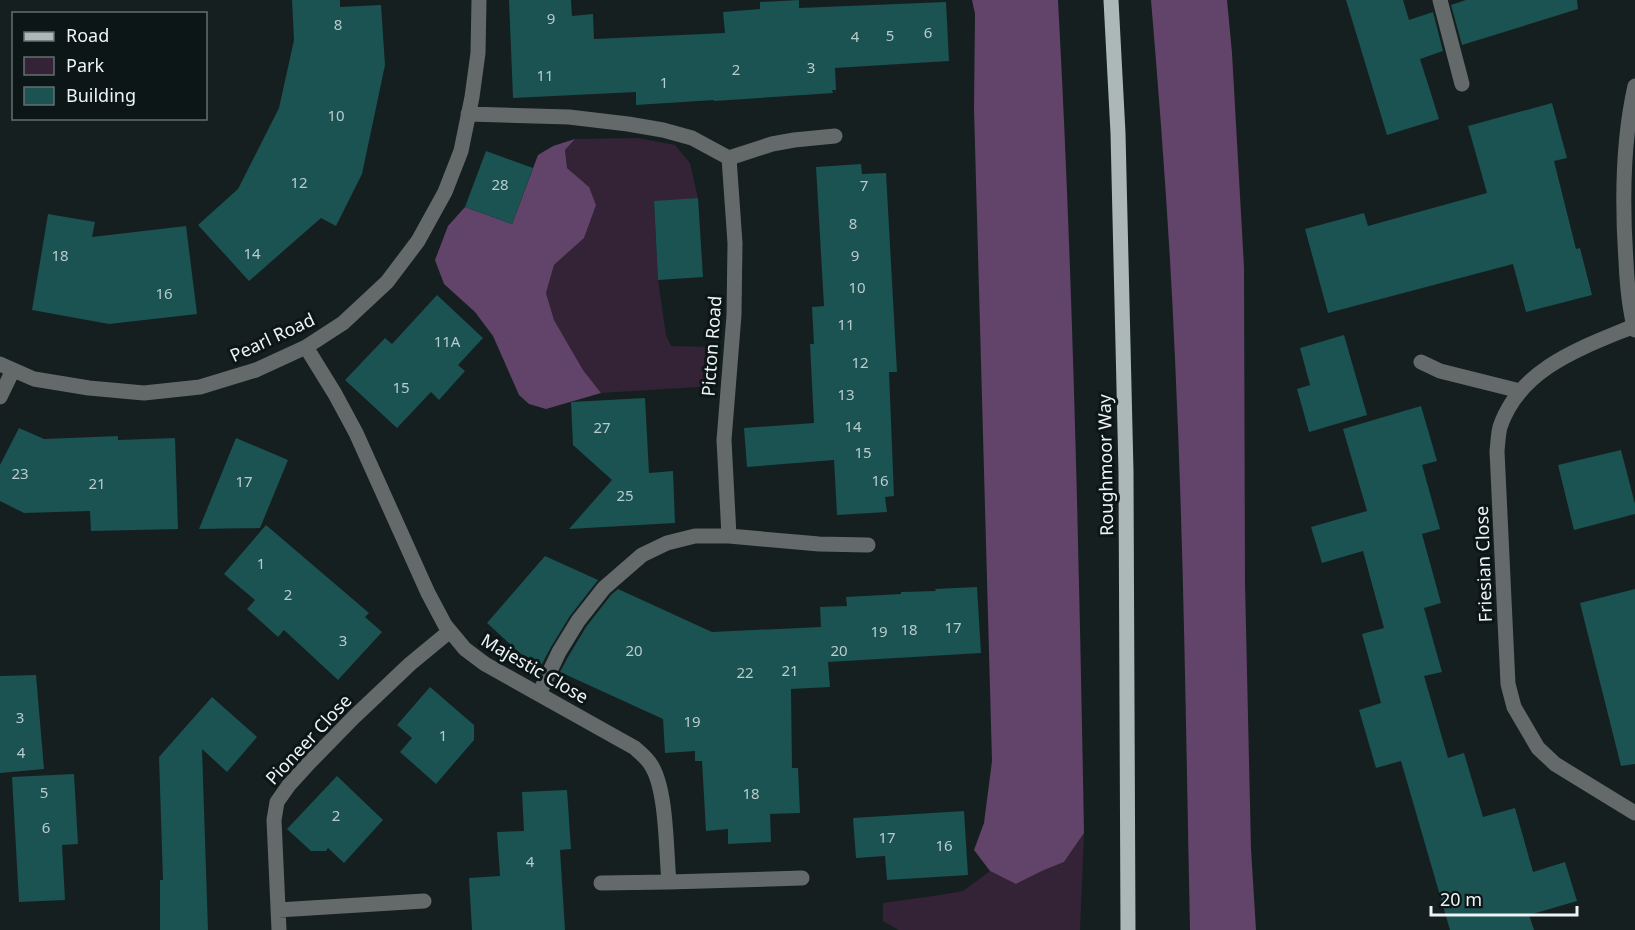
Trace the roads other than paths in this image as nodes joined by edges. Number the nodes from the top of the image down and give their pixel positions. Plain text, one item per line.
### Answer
1 (479, 0) edge
2 (1111, 0) edge
3 (1440, 0) edge
4 (1462, 84) dead end
5 (1635, 86) edge
6 (468, 114) junction
7 (835, 136) dead end
8 (729, 158) junction
9 (1634, 328) edge
10 (306, 347) junction
11 (1420, 362) dead end
12 (7, 367) edge
13 (1520, 391) junction
14 (0, 397) edge
15 (729, 536) junction
16 (868, 545) dead end
17 (450, 631) junction
18 (539, 694) junction
19 (1635, 813) edge
20 (802, 878) dead end
21 (669, 882) junction
22 (601, 883) dead end
23 (424, 901) dead end
24 (278, 910) junction
25 (279, 930) edge
26 (1128, 930) edge

1 - 6 street, Pearl Road
2 - 26 main road, Roughmoor Way
3 - 4 street
5 - 9 street
6 - 8 street
6 - 10 street, Pearl Road
7 - 8 street
8 - 15 street, Picton Road
9 - 13 street, Friesian Close
10 - 12 street, Pearl Road
10 - 17 street, Majestic Close
11 - 13 street
12 - 14 street
13 - 19 street, Friesian Close
15 - 16 street
15 - 18 street
17 - 18 street, Majestic Close
17 - 24 street, Pioneer Close
18 - 21 street, Majestic Close
20 - 21 street
21 - 22 street
23 - 24 street
24 - 25 street, Pioneer Close

